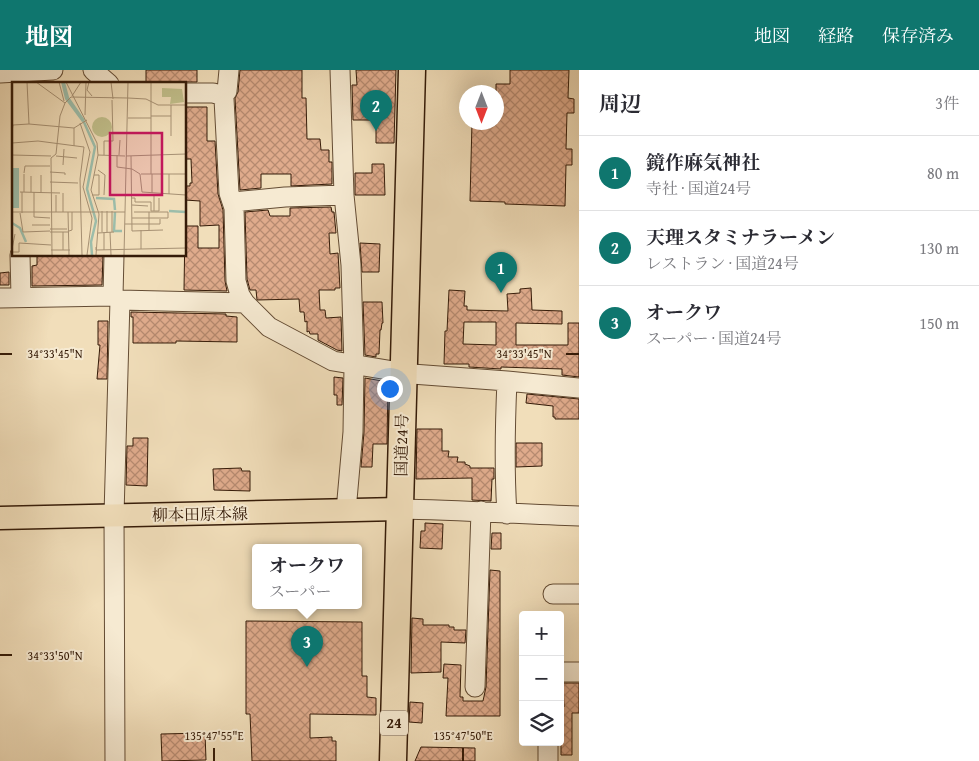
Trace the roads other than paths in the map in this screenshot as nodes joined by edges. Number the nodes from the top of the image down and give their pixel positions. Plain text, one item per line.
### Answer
1 (53, 70) edge
2 (93, 70) edge
3 (229, 70) edge
4 (340, 70) edge
5 (412, 70) edge
6 (0, 73) edge
7 (107, 82) edge
8 (186, 93) edge
9 (221, 95) junction
10 (344, 194) junction
11 (233, 202) junction
12 (20, 256) edge
13 (114, 256) edge
14 (20, 297) junction
15 (0, 298) edge
16 (117, 298) junction
17 (245, 303) junction
18 (354, 366) junction
19 (403, 372) junction
20 (507, 381) junction
21 (579, 388) edge
22 (399, 509) junction
23 (346, 511) junction
24 (481, 511) junction
25 (508, 514) junction
26 (114, 515) junction
27 (579, 516) edge
28 (0, 518) edge
29 (552, 594) dead end
30 (579, 594) edge
31 (564, 672) edge
32 (579, 672) edge
33 (475, 687) dead end
34 (548, 746) edge
35 (115, 761) edge
36 (393, 761) edge
37 (548, 761) edge

1 - 6 street
2 - 7 street
3 - 9 street
4 - 10 street
5 - 19 highway, 国道24号 / 24
8 - 9 street
9 - 11 street
10 - 11 street
10 - 18 street
11 - 17 street
12 - 14 street
13 - 16 street
14 - 15 street
14 - 16 street
16 - 17 street
16 - 26 street
17 - 18 street
18 - 19 street
18 - 23 street
19 - 20 street
19 - 22 highway, 国道24号 / 24
20 - 21 street
20 - 25 street
22 - 23 main road, 柳本田原本線
22 - 24 street
22 - 36 highway, 国道24号 / 24
23 - 26 main road, 柳本田原本線
24 - 25 street
24 - 33 street
25 - 27 street
26 - 28 main road, 柳本田原本線
26 - 35 street
29 - 30 street
31 - 32 street
34 - 37 street

